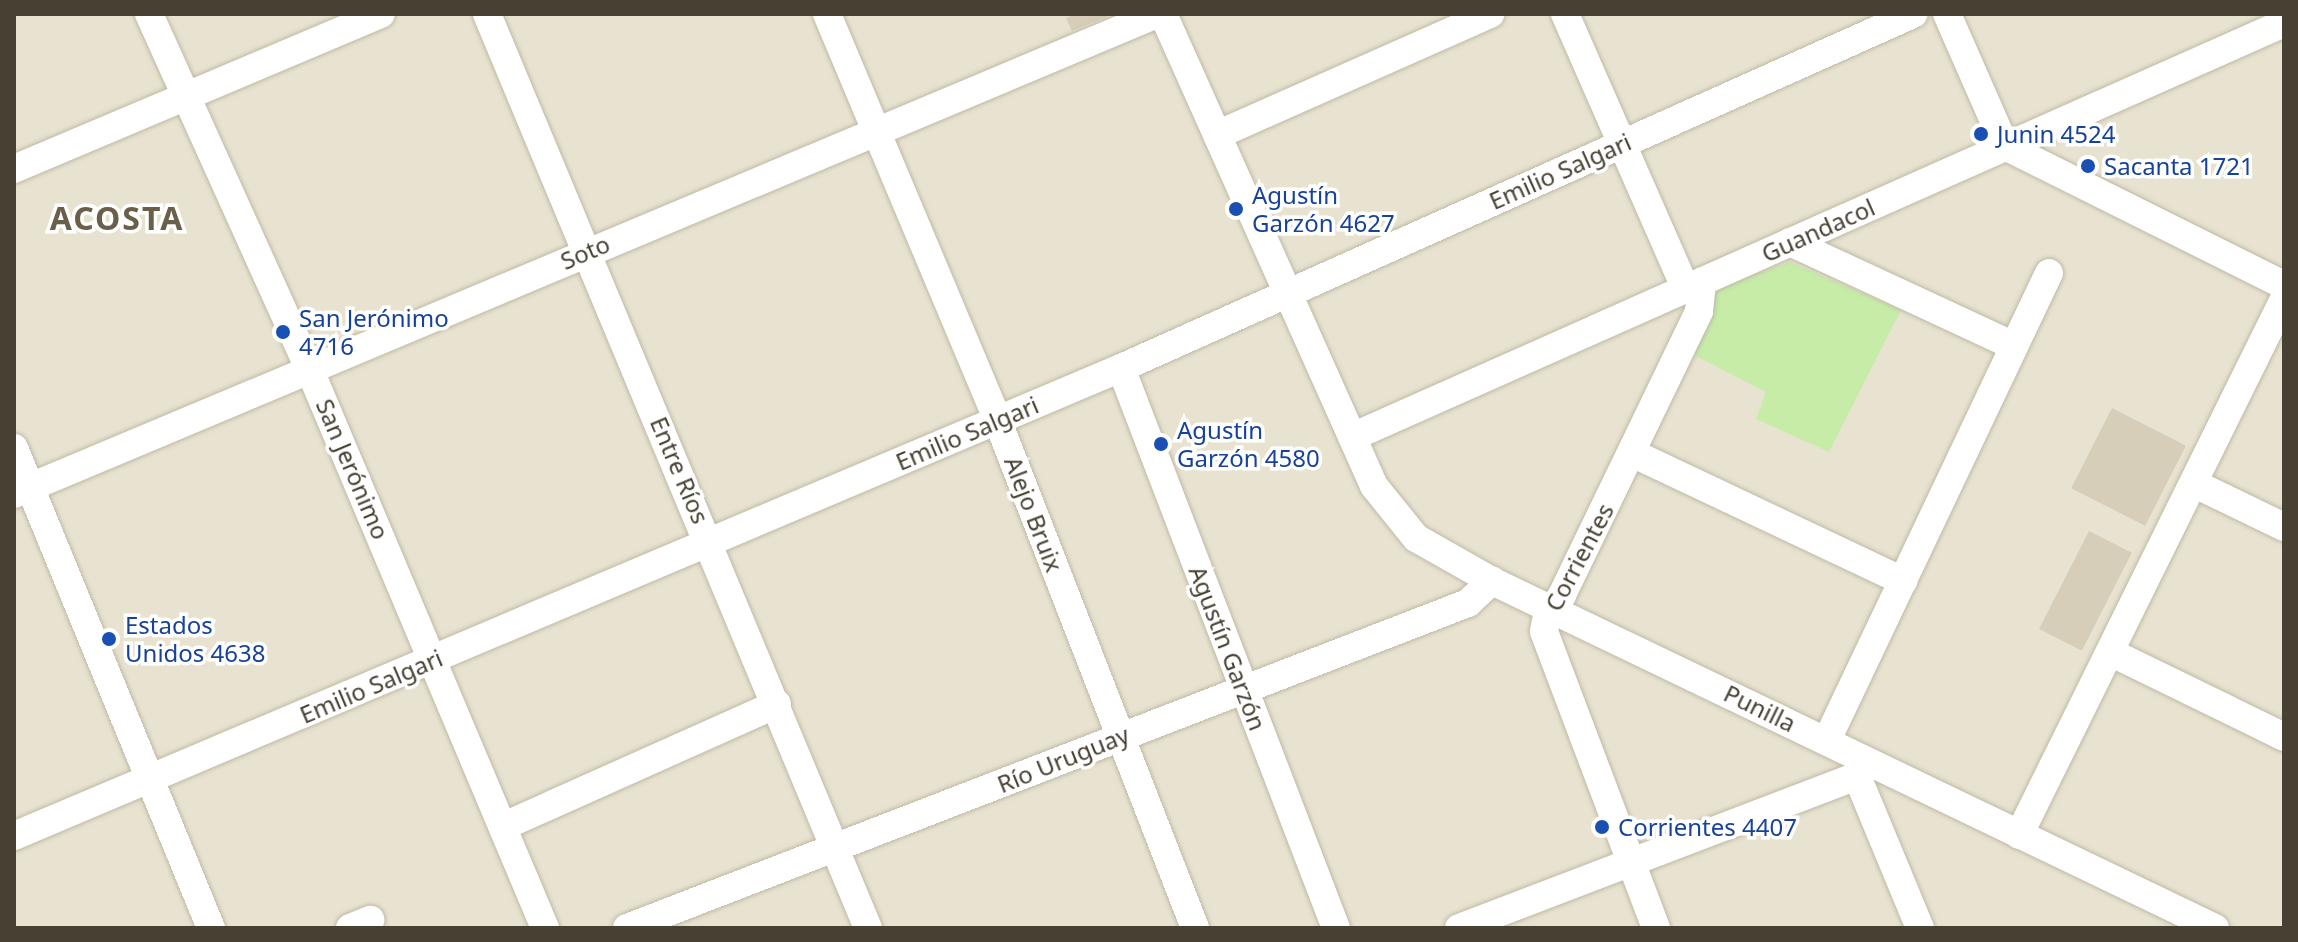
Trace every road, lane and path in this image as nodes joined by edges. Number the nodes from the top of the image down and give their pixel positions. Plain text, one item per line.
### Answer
1 (149, 14) edge
2 (381, 14) edge
3 (487, 14) edge
4 (827, 14) edge
5 (1160, 14) edge
6 (1490, 14) edge
7 (1565, 14) edge
8 (1913, 14) edge
9 (1947, 14) edge
10 (2284, 23) edge
11 (184, 96) junction
12 (877, 132) junction
13 (1217, 135) junction
14 (1622, 143) junction
15 (2005, 146) junction
16 (14, 169) edge
17 (1790, 242) junction
18 (586, 251) junction
19 (2049, 273) dead end
20 (1694, 284) junction
21 (2284, 285) edge
22 (1288, 293) junction
23 (2284, 299) edge
24 (2014, 346) junction
25 (309, 368) junction
26 (1121, 368) junction
27 (997, 419) junction
28 (1352, 437) junction
29 (14, 448) edge
30 (1632, 453) junction
31 (2195, 484) junction
32 (22, 491) edge
33 (2284, 527) edge
34 (712, 543) junction
35 (1492, 581) junction
36 (1903, 581) junction
37 (1554, 607) junction
38 (2110, 652) junction
39 (435, 660) junction
40 (1243, 686) junction
41 (777, 704) junction
42 (1121, 737) junction
43 (2284, 737) edge
44 (1827, 740) junction
45 (1860, 768) junction
46 (150, 778) junction
47 (504, 826) junction
48 (2019, 835) junction
49 (14, 836) edge
50 (837, 848) junction
51 (1630, 860) junction
52 (211, 928) edge
53 (545, 928) edge
54 (627, 928) edge
55 (868, 928) edge
56 (1195, 928) edge
57 (1336, 928) edge
58 (1459, 928) edge
59 (1656, 928) edge
60 (1920, 928) edge
61 (2215, 928) edge

1 - 11 street, San Jerónimo
2 - 11 street
3 - 18 street, Entre Ríos
4 - 12 street, Alejo Bruix
5 - 12 street, Soto
5 - 13 street
6 - 13 street
7 - 14 street
8 - 14 street, Emilio Salgari
9 - 15 street
10 - 15 street, Guandacol
11 - 16 street
11 - 25 street, San Jerónimo
12 - 18 street, Soto
12 - 27 street, Alejo Bruix
13 - 22 street
14 - 20 street
14 - 22 street, Emilio Salgari
15 - 17 street, Guandacol
15 - 21 street
17 - 20 street, Guandacol
17 - 24 street
18 - 25 street, Soto
18 - 34 street, Entre Ríos
19 - 24 street
20 - 28 street, Guandacol
20 - 30 street, Corrientes
22 - 26 street, Emilio Salgari
22 - 28 street
23 - 31 street
24 - 36 street
25 - 32 street, Soto
25 - 39 street, San Jerónimo
26 - 27 street, Emilio Salgari
26 - 40 street, Agustín Garzón
27 - 34 street, Emilio Salgari
27 - 42 street, Alejo Bruix
28 - 35 street, Punilla
29 - 32 street
30 - 36 street
30 - 37 street, Corrientes
31 - 33 street
31 - 38 street
32 - 46 street
34 - 39 street, Emilio Salgari
34 - 41 street, Entre Ríos
35 - 37 street, Punilla
35 - 40 street, Río Uruguay
36 - 44 street
37 - 44 street, Punilla
37 - 51 street, Corrientes
38 - 43 street
38 - 48 street
39 - 46 street, Emilio Salgari
39 - 47 street, San Jerónimo
40 - 42 street, Río Uruguay
40 - 57 street, Agustín Garzón
41 - 47 street
41 - 50 street, Entre Ríos
42 - 50 street, Río Uruguay
42 - 56 street, Alejo Bruix
44 - 45 street, Punilla
45 - 48 street, Punilla
45 - 51 street
45 - 60 street
46 - 49 street, Emilio Salgari
46 - 52 street
47 - 53 street, San Jerónimo
48 - 61 street, Punilla
50 - 54 street, Río Uruguay
50 - 55 street, Entre Ríos
51 - 58 street
51 - 59 street, Corrientes

